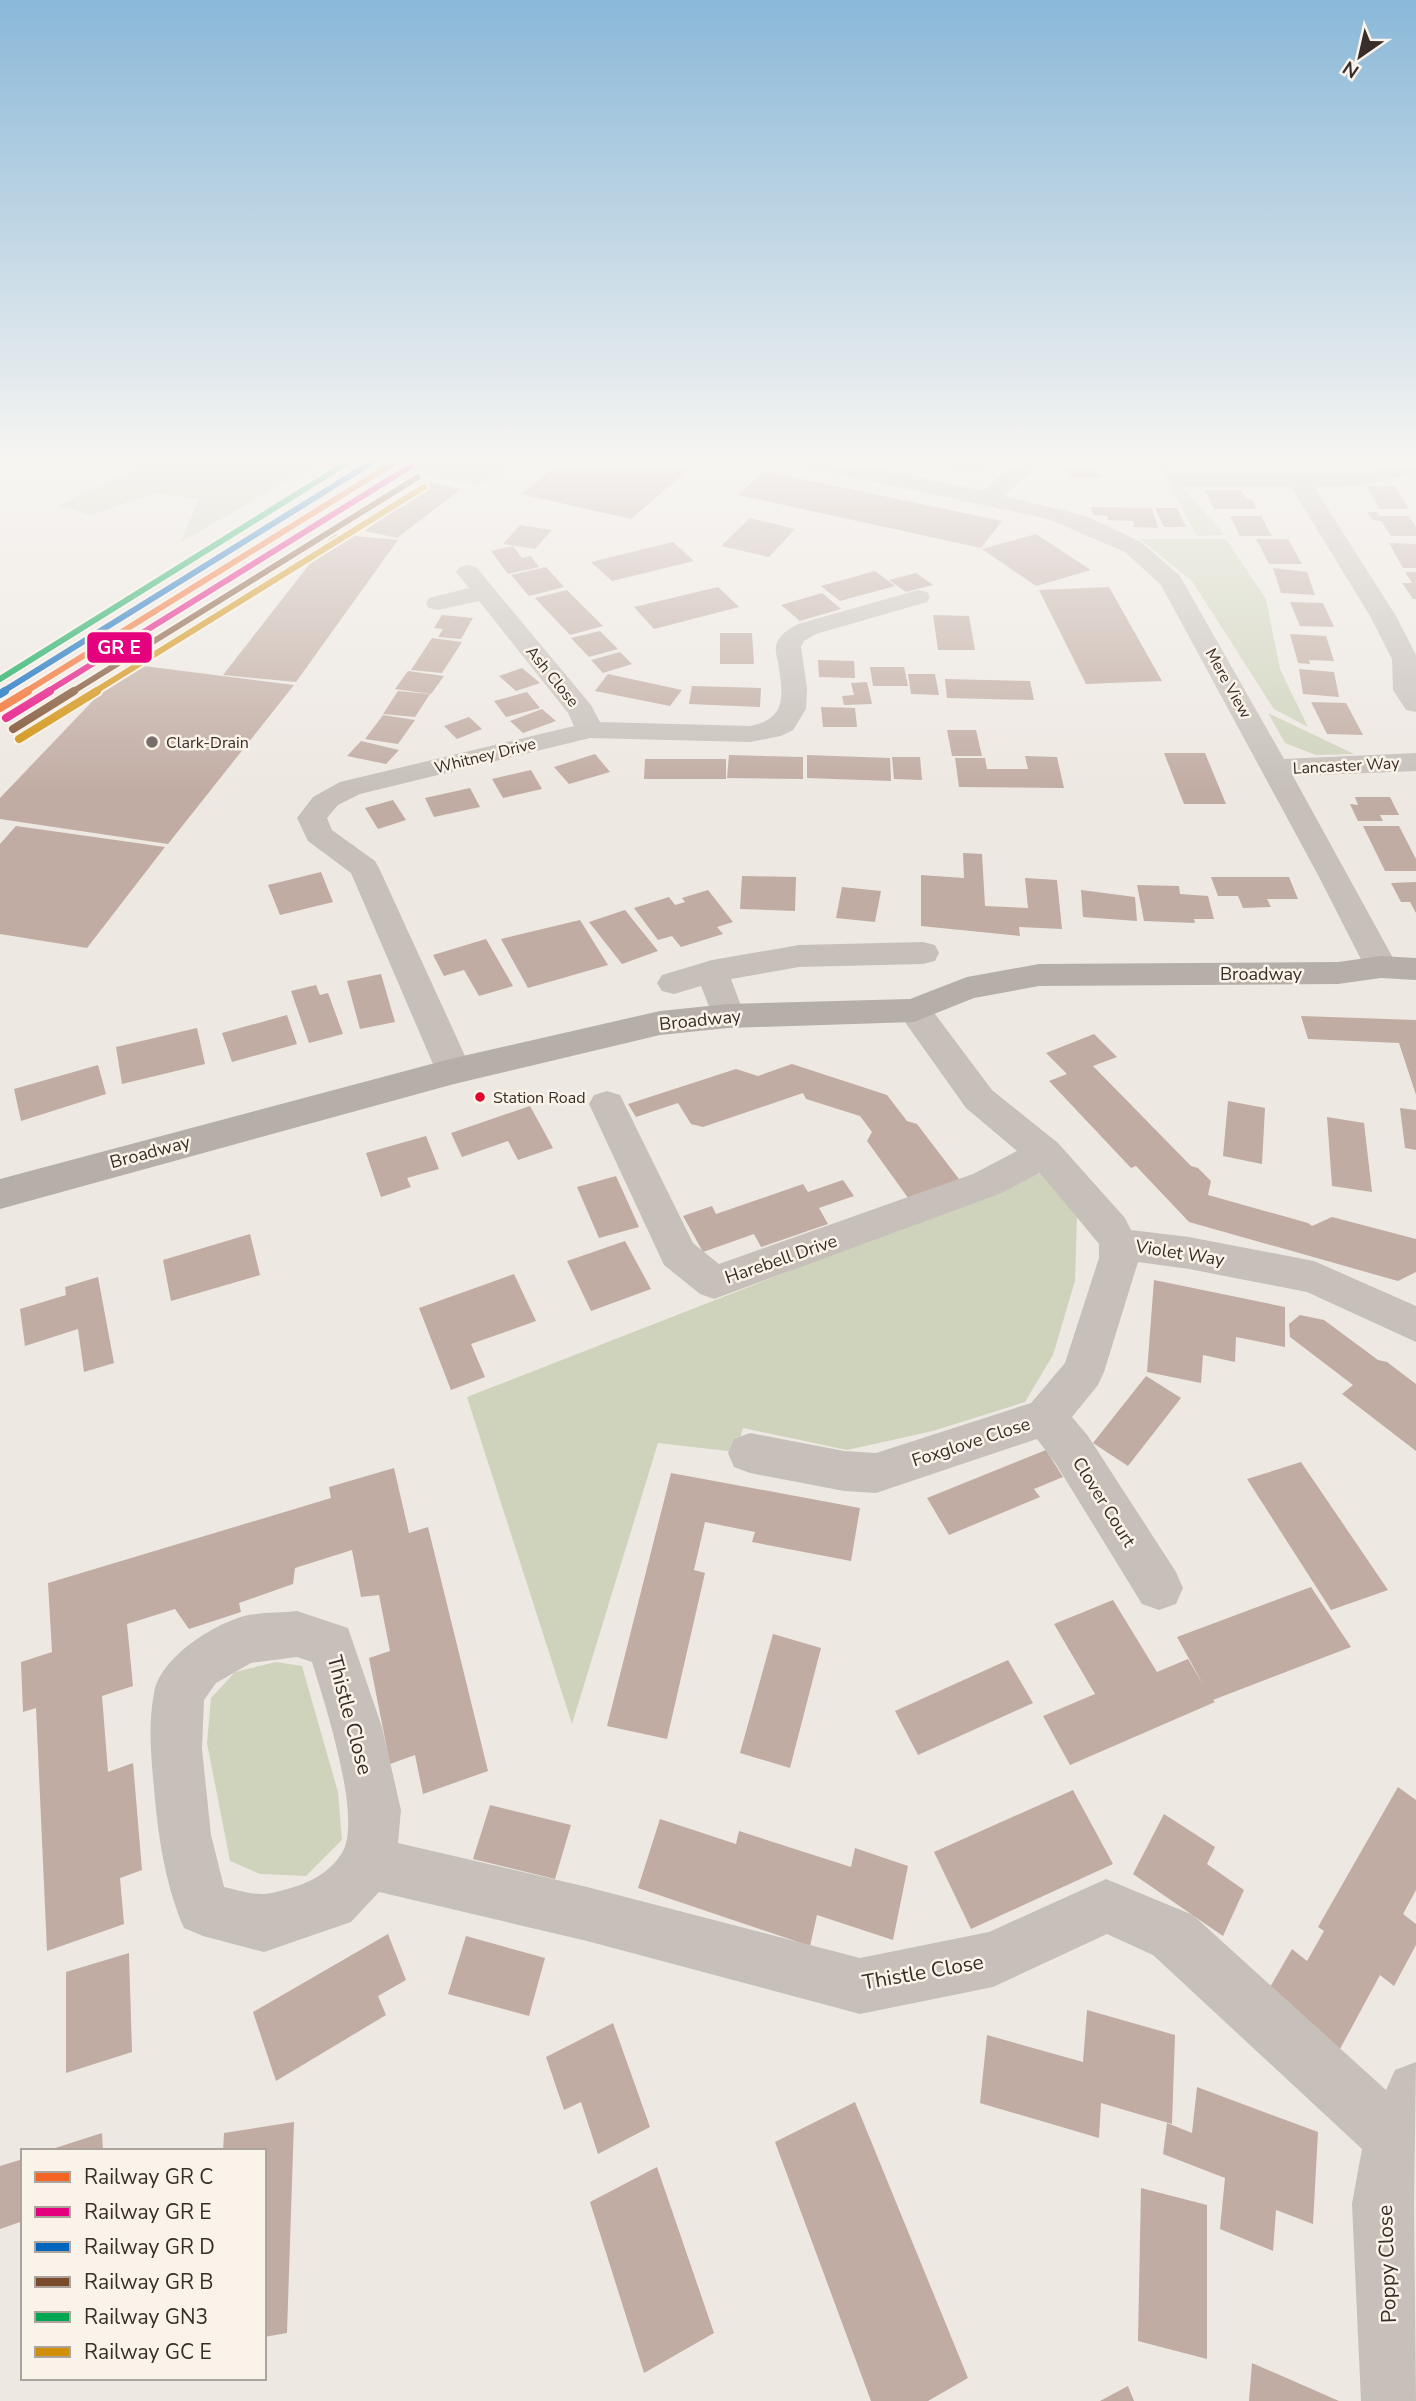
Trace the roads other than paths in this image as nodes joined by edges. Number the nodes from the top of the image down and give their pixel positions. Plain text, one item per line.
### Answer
1 (1157, 568) edge
2 (1353, 568) edge
3 (468, 572) dead end
4 (485, 592) junction
5 (918, 597) dead end
6 (438, 603) dead end
7 (1410, 660) edge
8 (1416, 704) edge
9 (590, 730) junction
10 (1416, 762) edge
11 (1276, 768) junction
12 (923, 953) dead end
13 (1381, 967) junction
14 (1416, 969) edge
15 (712, 971) junction
16 (674, 982) dead end
17 (914, 1010) junction
18 (729, 1016) junction
19 (454, 1071) junction
20 (607, 1104) dead end
21 (1045, 1153) junction
22 (0, 1194) edge
23 (1119, 1244) junction
24 (1416, 1325) edge
25 (1046, 1418) junction
26 (750, 1453) dead end
27 (1159, 1588) dead end
28 (369, 1863) junction
29 (1405, 2115) edge
30 (1394, 2401) edge

1 - 11 street, Mere View
2 - 7 street
3 - 4 street, Ash Close
4 - 6 street
4 - 9 street, Ash Close
5 - 9 street, Whitney Drive
7 - 8 street
9 - 19 street, Whitney Drive
10 - 11 street, Lancaster Way
11 - 13 street, Mere View
12 - 15 street
13 - 14 main road, Broadway
13 - 17 main road, Broadway
15 - 16 street
15 - 18 street
17 - 18 main road, Broadway
17 - 21 street, Violet Way
18 - 19 main road, Broadway
19 - 22 main road, Broadway
20 - 21 street, Harebell Drive
21 - 23 street, Violet Way
23 - 24 street, Violet Way
23 - 25 street, Foxglove Close
25 - 26 street, Foxglove Close
25 - 27 street, Clover Court
28 - 28 street, Thistle Close
28 - 29 street, Thistle Close
29 - 30 street, Poppy Close

